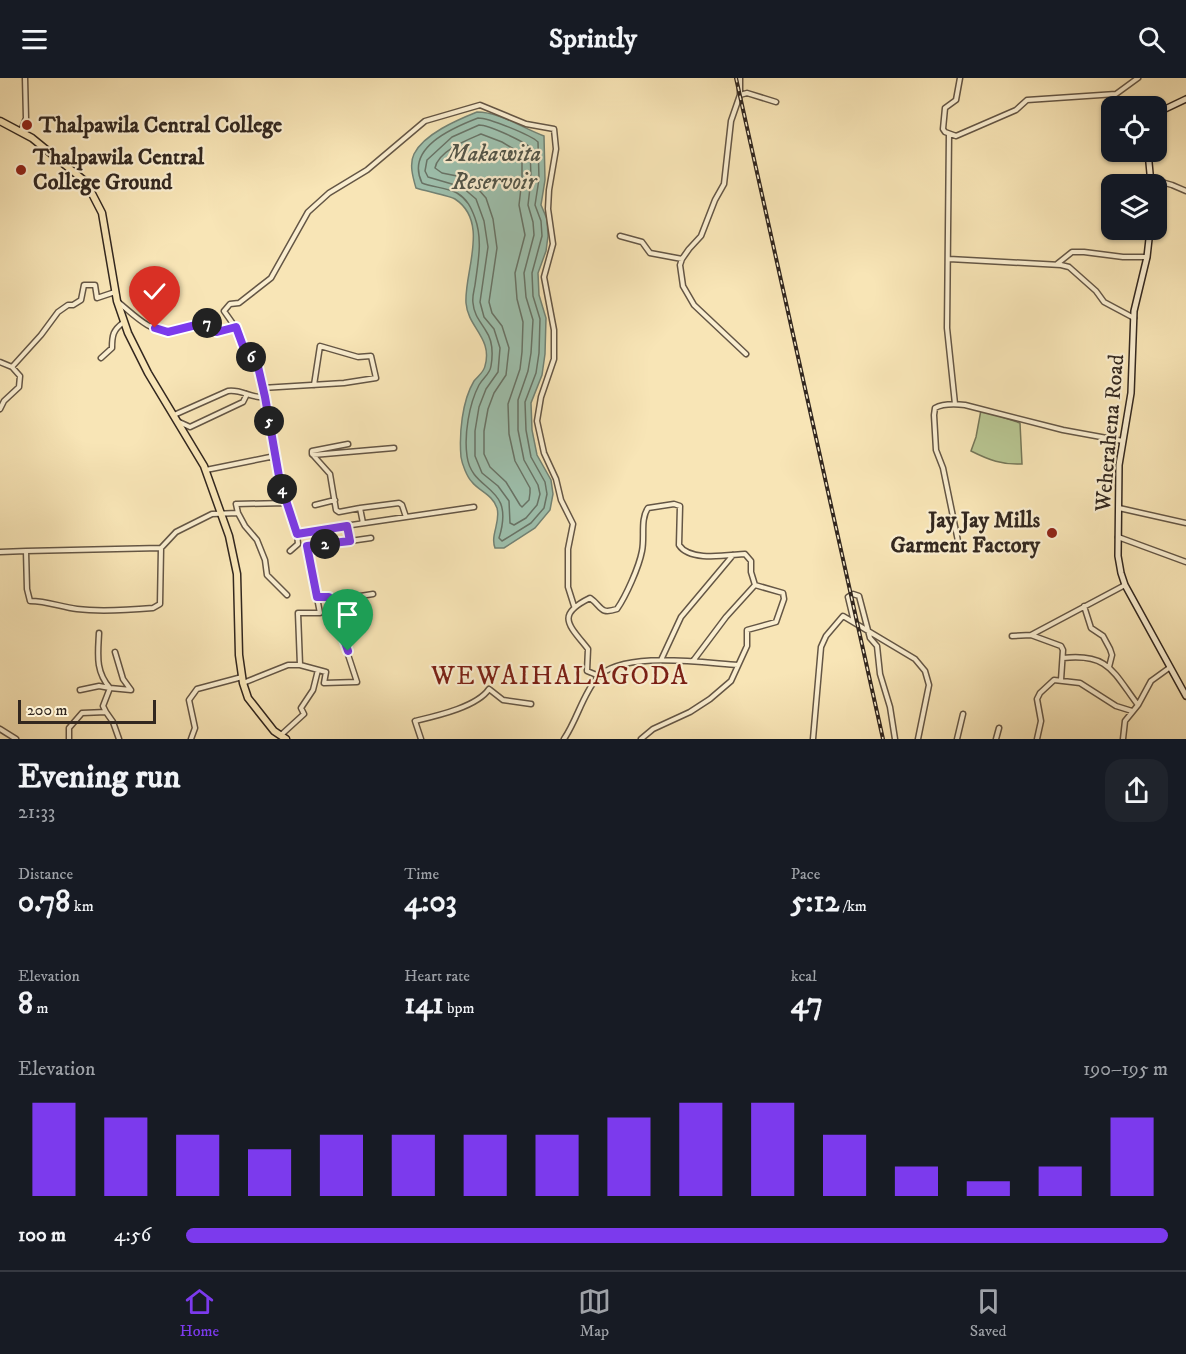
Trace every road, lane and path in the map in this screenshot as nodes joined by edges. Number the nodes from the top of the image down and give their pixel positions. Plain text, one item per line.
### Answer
1 (25, 78) edge
2 (740, 78) edge
3 (960, 78) edge
4 (1138, 78) edge
5 (740, 94) junction
6 (1186, 99) edge
7 (776, 102) dead end
8 (1167, 108) edge
9 (0, 121) edge
10 (21, 131) junction
11 (949, 134) junction
12 (1167, 184) edge
13 (1186, 191) edge
14 (620, 236) dead end
15 (1149, 240) edge
16 (1147, 257) junction
17 (682, 259) junction
18 (949, 259) junction
19 (1056, 264) junction
20 (116, 292) junction
21 (117, 301) junction
22 (1134, 318) junction
23 (124, 322) junction
24 (236, 327) junction
25 (746, 354) dead end
26 (101, 358) dead end
27 (0, 362) edge
28 (12, 367) junction
29 (314, 385) dead end
30 (262, 388) junction
31 (247, 394) junction
32 (265, 397) junction
33 (955, 404) junction
34 (0, 409) edge
35 (174, 415) junction
36 (179, 422) junction
37 (1123, 441) junction
38 (348, 444) dead end
39 (394, 448) dead end
40 (313, 455) junction
41 (275, 456) junction
42 (206, 470) junction
43 (335, 500) junction
44 (287, 503) junction
45 (315, 505) dead end
46 (474, 507) dead end
47 (360, 508) junction
48 (1119, 508) junction
49 (221, 513) junction
50 (238, 513) junction
51 (406, 517) junction
52 (363, 523) junction
53 (1186, 523) edge
54 (347, 526) junction
55 (297, 534) junction
56 (1118, 537) junction
57 (371, 538) dead end
58 (350, 541) junction
59 (958, 541) dead end
60 (161, 548) junction
61 (290, 551) dead end
62 (0, 552) edge
63 (26, 552) junction
64 (734, 555) junction
65 (1186, 562) edge
66 (755, 585) junction
67 (1125, 585) junction
68 (287, 594) dead end
69 (373, 594) dead end
70 (317, 597) junction
71 (329, 597) junction
72 (573, 606) junction
73 (1084, 606) junction
74 (854, 622) junction
75 (867, 630) junction
76 (99, 633) dead end
77 (1031, 635) junction
78 (1012, 636) dead end
79 (115, 652) dead end
80 (1063, 658) junction
81 (661, 660) junction
82 (692, 662) junction
83 (300, 665) junction
84 (738, 665) junction
85 (1109, 667) junction
86 (1169, 668) junction
87 (318, 670) junction
88 (598, 676) junction
89 (243, 680) junction
90 (1061, 680) junction
91 (110, 688) junction
92 (80, 690) dead end
93 (1186, 696) edge
94 (531, 704) dead end
95 (1138, 705) junction
96 (1132, 711) junction
97 (106, 712) junction
98 (963, 714) dead end
99 (999, 728) dead end
100 (0, 729) edge
101 (283, 737) edge
102 (16, 739) edge
103 (69, 739) edge
104 (119, 739) edge
105 (191, 739) edge
106 (421, 739) edge
107 (565, 739) edge
108 (641, 739) edge
109 (813, 739) edge
110 (895, 739) edge
111 (918, 739) edge
112 (957, 739) edge
113 (996, 739) edge
114 (1037, 739) edge
115 (1123, 739) edge

1 - 10 street
2 - 5 street
3 - 11 street
4 - 11 street
5 - 7 street
5 - 17 street
6 - 8 main road
9 - 10 main road
10 - 20 main road
11 - 18 street
12 - 13 street
14 - 17 street
15 - 16 main road, Weherahena Road
16 - 19 street
16 - 22 main road, Weherahena Road
17 - 25 street
18 - 19 street
18 - 33 street
19 - 22 street
20 - 21 main road
20 - 28 street
21 - 23 main road
21 - 24 street
22 - 37 main road, Weherahena Road
23 - 26 street
23 - 35 main road
24 - 30 street
24 - 72 street
27 - 28 street
28 - 34 street
29 - 30 street
30 - 32 street
31 - 32 street
31 - 35 street
31 - 36 street
32 - 41 street
33 - 37 street
33 - 59 street
35 - 36 main road
36 - 42 main road
37 - 48 main road, Weherahena Road
38 - 40 street
39 - 40 street
40 - 43 street
41 - 42 street
41 - 44 street
42 - 49 main road
43 - 45 street
43 - 47 street
44 - 50 street
44 - 55 street
46 - 51 street
47 - 51 street
47 - 52 street
48 - 53 street
48 - 56 main road, Weherahena Road
49 - 50 street
49 - 60 street
49 - 89 main road
50 - 68 street
51 - 52 street
52 - 54 street
54 - 55 street
54 - 58 street
55 - 61 street
56 - 65 street
56 - 67 main road, Weherahena Road
57 - 58 street
58 - 70 street
60 - 63 street
60 - 63 street
62 - 63 street
64 - 66 street
64 - 72 street
64 - 81 street
66 - 82 street
66 - 84 street
67 - 73 street
67 - 86 main road, Weherahena Road
69 - 71 street
70 - 71 street
70 - 83 street
71 - 87 street
72 - 88 street
73 - 77 street
73 - 85 street
74 - 75 street
74 - 75 street
74 - 109 street
75 - 110 street
75 - 111 street
76 - 91 street
77 - 78 street
77 - 80 street
79 - 91 street
80 - 85 street
80 - 90 street
81 - 82 street
81 - 88 street
82 - 84 street
83 - 87 street
83 - 89 street
84 - 108 street
85 - 95 street
86 - 93 main road, Weherahena Road
86 - 95 street
87 - 101 street
88 - 107 street
89 - 101 main road
89 - 105 street
90 - 96 street
90 - 114 street
91 - 92 street
91 - 97 street
94 - 106 street
95 - 96 street
96 - 115 street
97 - 103 street
97 - 104 street
98 - 112 street
99 - 113 street
100 - 102 street

